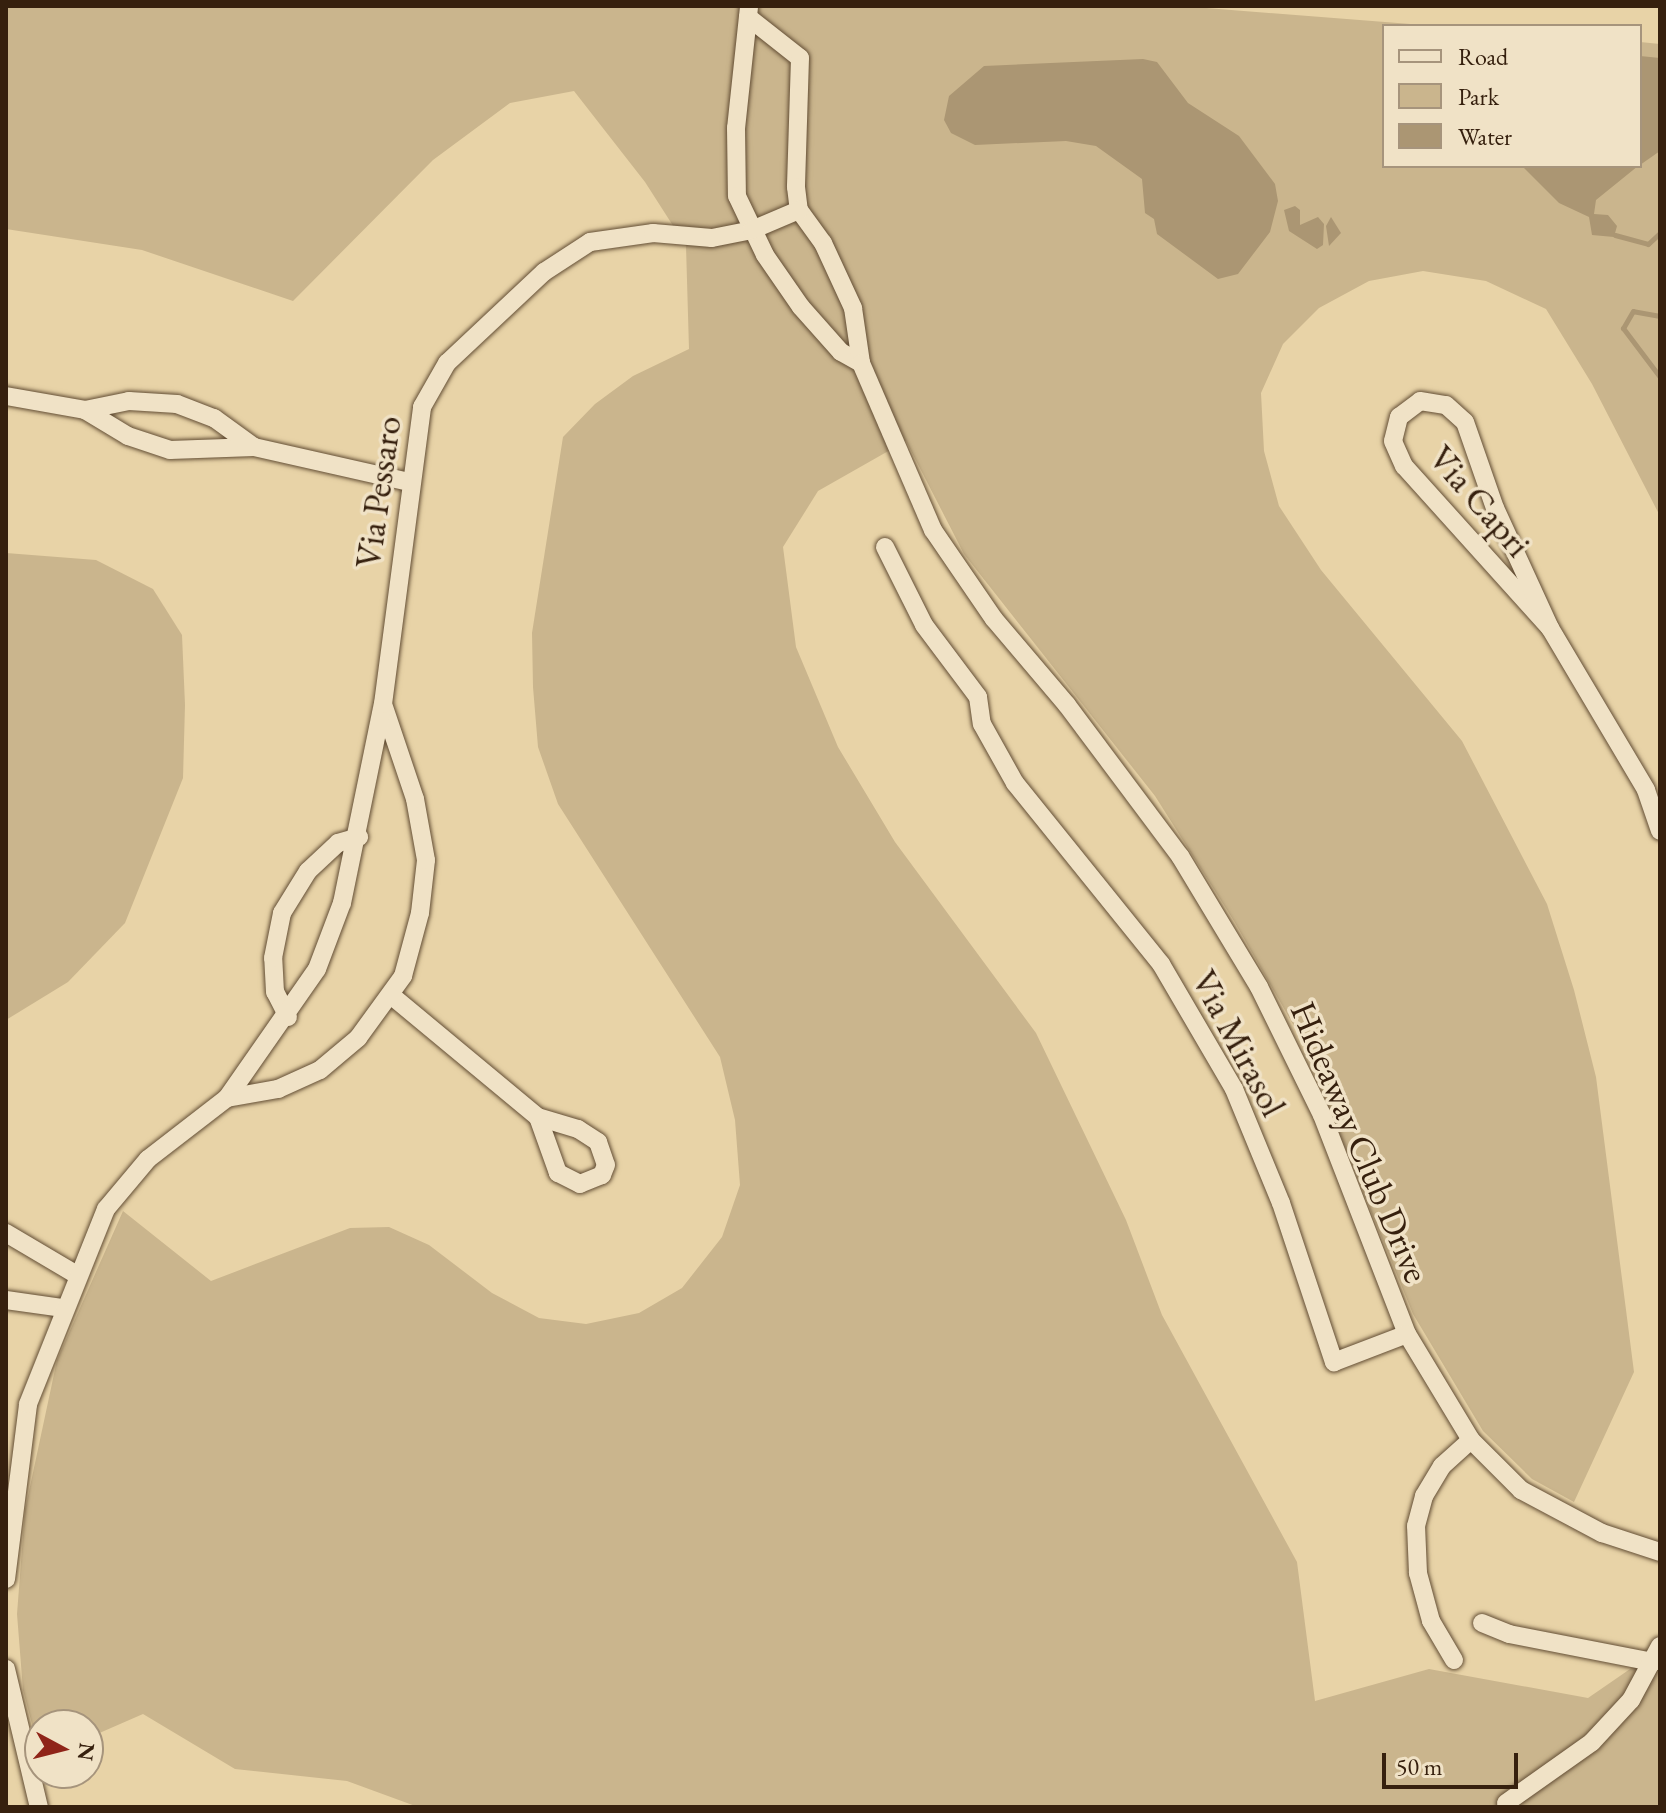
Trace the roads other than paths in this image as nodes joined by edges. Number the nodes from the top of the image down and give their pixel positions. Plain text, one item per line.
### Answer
1 (749, 12) edge
2 (799, 210) junction
3 (752, 230) junction
4 (861, 363) junction
5 (6, 396) edge
6 (85, 410) junction
7 (254, 447) junction
8 (409, 482) junction
9 (885, 547) dead end
10 (1550, 628) junction
11 (383, 704) junction
12 (1646, 790) junction
13 (1660, 805) edge
14 (1660, 831) edge
15 (359, 837) junction
16 (392, 996) junction
17 (288, 1017) junction
18 (227, 1098) junction
19 (538, 1117) dead end
20 (6, 1233) edge
21 (77, 1275) junction
22 (6, 1300) edge
23 (63, 1308) junction
24 (1407, 1334) junction
25 (1471, 1440) junction
26 (9, 1515) edge
27 (1660, 1552) edge
28 (6, 1579) edge
29 (1482, 1623) dead end
30 (1658, 1653) edge
31 (1454, 1660) dead end
32 (6, 1669) edge
33 (34, 1803) edge
34 (1506, 1803) dead end

1 - 2 street, Hideaway Club Drive
1 - 3 street, Hideaway Club Drive
2 - 3 street, Via Pessaro
2 - 4 street, Hideaway Club Drive
3 - 4 street, Hideaway Club Drive
3 - 8 street, Via Pessaro
4 - 24 street, Hideaway Club Drive
5 - 6 street
6 - 7 street
6 - 7 street
7 - 8 street
8 - 11 street, Via Pessaro
9 - 24 street, Via Mirasol
10 - 10 street, Via Capri
10 - 12 street, Via Capri
11 - 15 street, Via Pessaro
11 - 16 street, Via Pessaro
12 - 13 street, Via Capri
12 - 14 street, Via Capri
15 - 17 street, Via Pessaro
15 - 17 street
16 - 18 street, Via Pessaro
16 - 19 street
17 - 18 street, Via Pessaro
18 - 21 street, Via Pessaro
20 - 21 street
21 - 23 street, Via Pessaro
22 - 23 street
23 - 26 street, Via Pessaro
24 - 25 street, Hideaway Club Drive
25 - 27 street, Hideaway Club Drive
25 - 31 street
26 - 28 street, Via Pessaro
29 - 30 street
30 - 34 street
32 - 33 street

